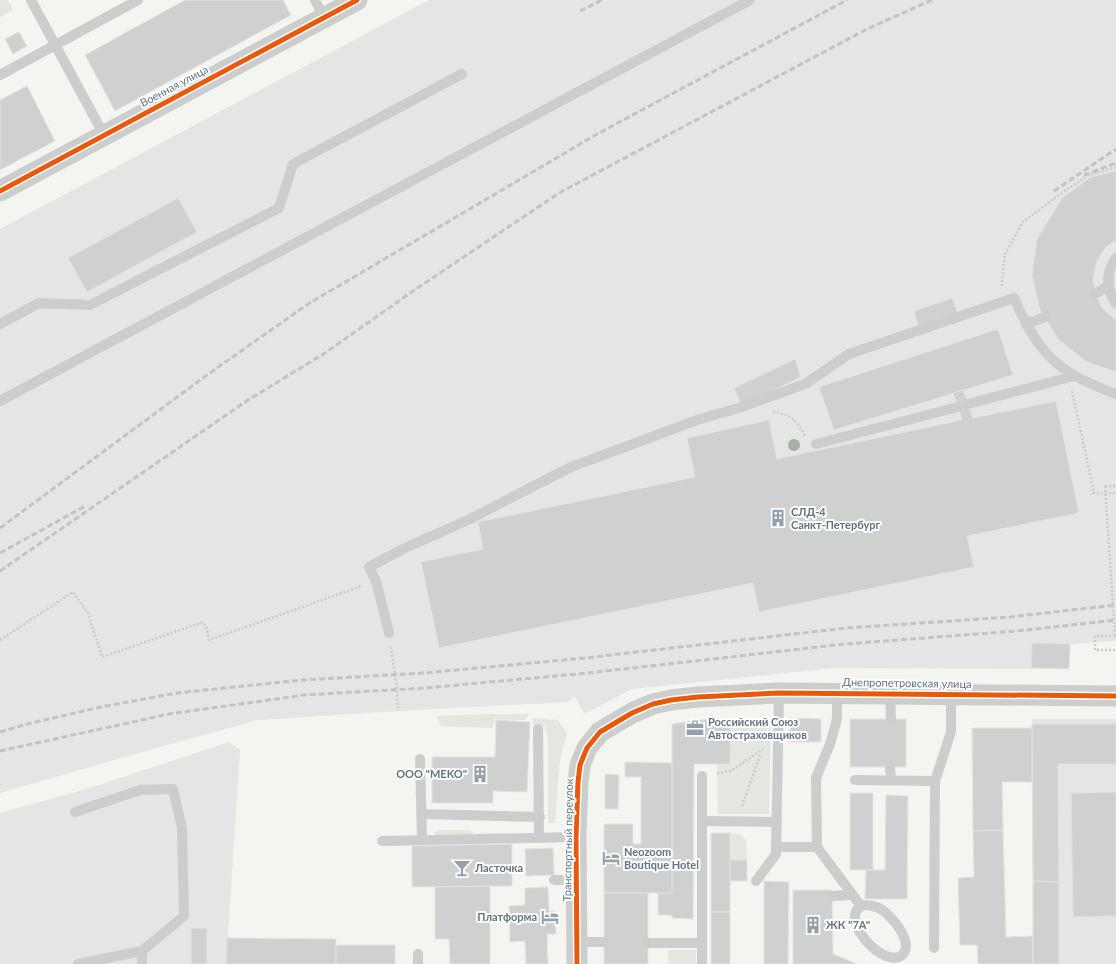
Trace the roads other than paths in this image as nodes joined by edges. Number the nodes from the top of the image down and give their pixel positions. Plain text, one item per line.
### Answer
1 (31, 0) edge
2 (138, 0) edge
3 (357, 0) edge
4 (750, 0) edge
5 (320, 8) edge
6 (55, 45) junction
7 (462, 74) dead end
8 (0, 75) edge
9 (104, 135) junction
10 (0, 191) edge
11 (1116, 258) edge
12 (1108, 286) junction
13 (1095, 294) dead end
14 (1116, 304) edge
15 (1045, 317) dead end
16 (0, 324) edge
17 (1026, 324) junction
18 (1072, 377) junction
19 (1116, 394) edge
20 (0, 401) edge
21 (968, 404) dead end
22 (958, 407) dead end
23 (816, 444) dead end
24 (389, 633) road end
25 (779, 693) junction
26 (837, 693) junction
27 (890, 693) junction
28 (951, 694) junction
29 (1116, 696) edge
30 (698, 697) joint
31 (891, 719) dead end
32 (538, 729) dead end
33 (420, 759) dead end
34 (890, 767) dead end
35 (702, 776) road end
36 (855, 780) dead end
37 (891, 780) junction
38 (935, 781) junction
39 (75, 812) dead end
40 (422, 814) junction
41 (540, 817) junction
42 (702, 821) junction
43 (776, 822) junction
44 (539, 837) junction
45 (576, 837) junction
46 (422, 840) junction
47 (382, 841) dead end
48 (776, 847) junction
49 (817, 847) junction
50 (554, 880) dead end
51 (577, 880) junction
52 (756, 881) dead end
53 (852, 895) junction
54 (832, 896) dead end
55 (861, 906) junction
56 (577, 942) junction
57 (604, 942) dead end
58 (648, 943) dead end
59 (702, 943) junction
60 (934, 948) dead end
61 (142, 951) junction
62 (78, 964) edge
63 (142, 964) edge
64 (578, 964) edge
65 (702, 964) edge

1 - 6 lane
2 - 6 lane
3 - 5 street, Военная улица
4 - 20 lane
5 - 9 street, Военная улица
6 - 8 lane
6 - 9 lane
7 - 16 lane
9 - 10 street, Военная улица
11 - 12 lane
12 - 13 lane
12 - 14 lane
15 - 17 lane
17 - 18 lane
17 - 24 lane
18 - 19 lane
18 - 21 lane
22 - 23 lane
25 - 26 street, Днепропетровская улица
25 - 30 street, Днепропетровская улица
25 - 43 lane
26 - 27 street, Днепропетровская улица
26 - 49 lane
27 - 28 street, Днепропетровская улица
27 - 31 lane
28 - 29 street, Днепропетровская улица
28 - 38 lane
30 - 45 street, Транспортный переулок
32 - 41 lane
33 - 40 lane
34 - 37 lane
35 - 42 lane
36 - 37 lane
37 - 38 lane
38 - 60 lane
39 - 61 lane
40 - 41 lane
40 - 46 lane
41 - 44 lane
42 - 43 lane
42 - 59 lane
43 - 48 lane
44 - 45 lane
44 - 46 lane
45 - 51 street, Транспортный переулок
46 - 47 lane
48 - 49 lane
48 - 52 lane
49 - 53 lane
50 - 51 lane
51 - 56 street, Транспортный переулок
53 - 54 lane
53 - 55 lane
55 - 55 lane
56 - 57 lane
56 - 64 street, Транспортный переулок
58 - 59 lane
59 - 65 lane
61 - 62 lane
61 - 63 lane

